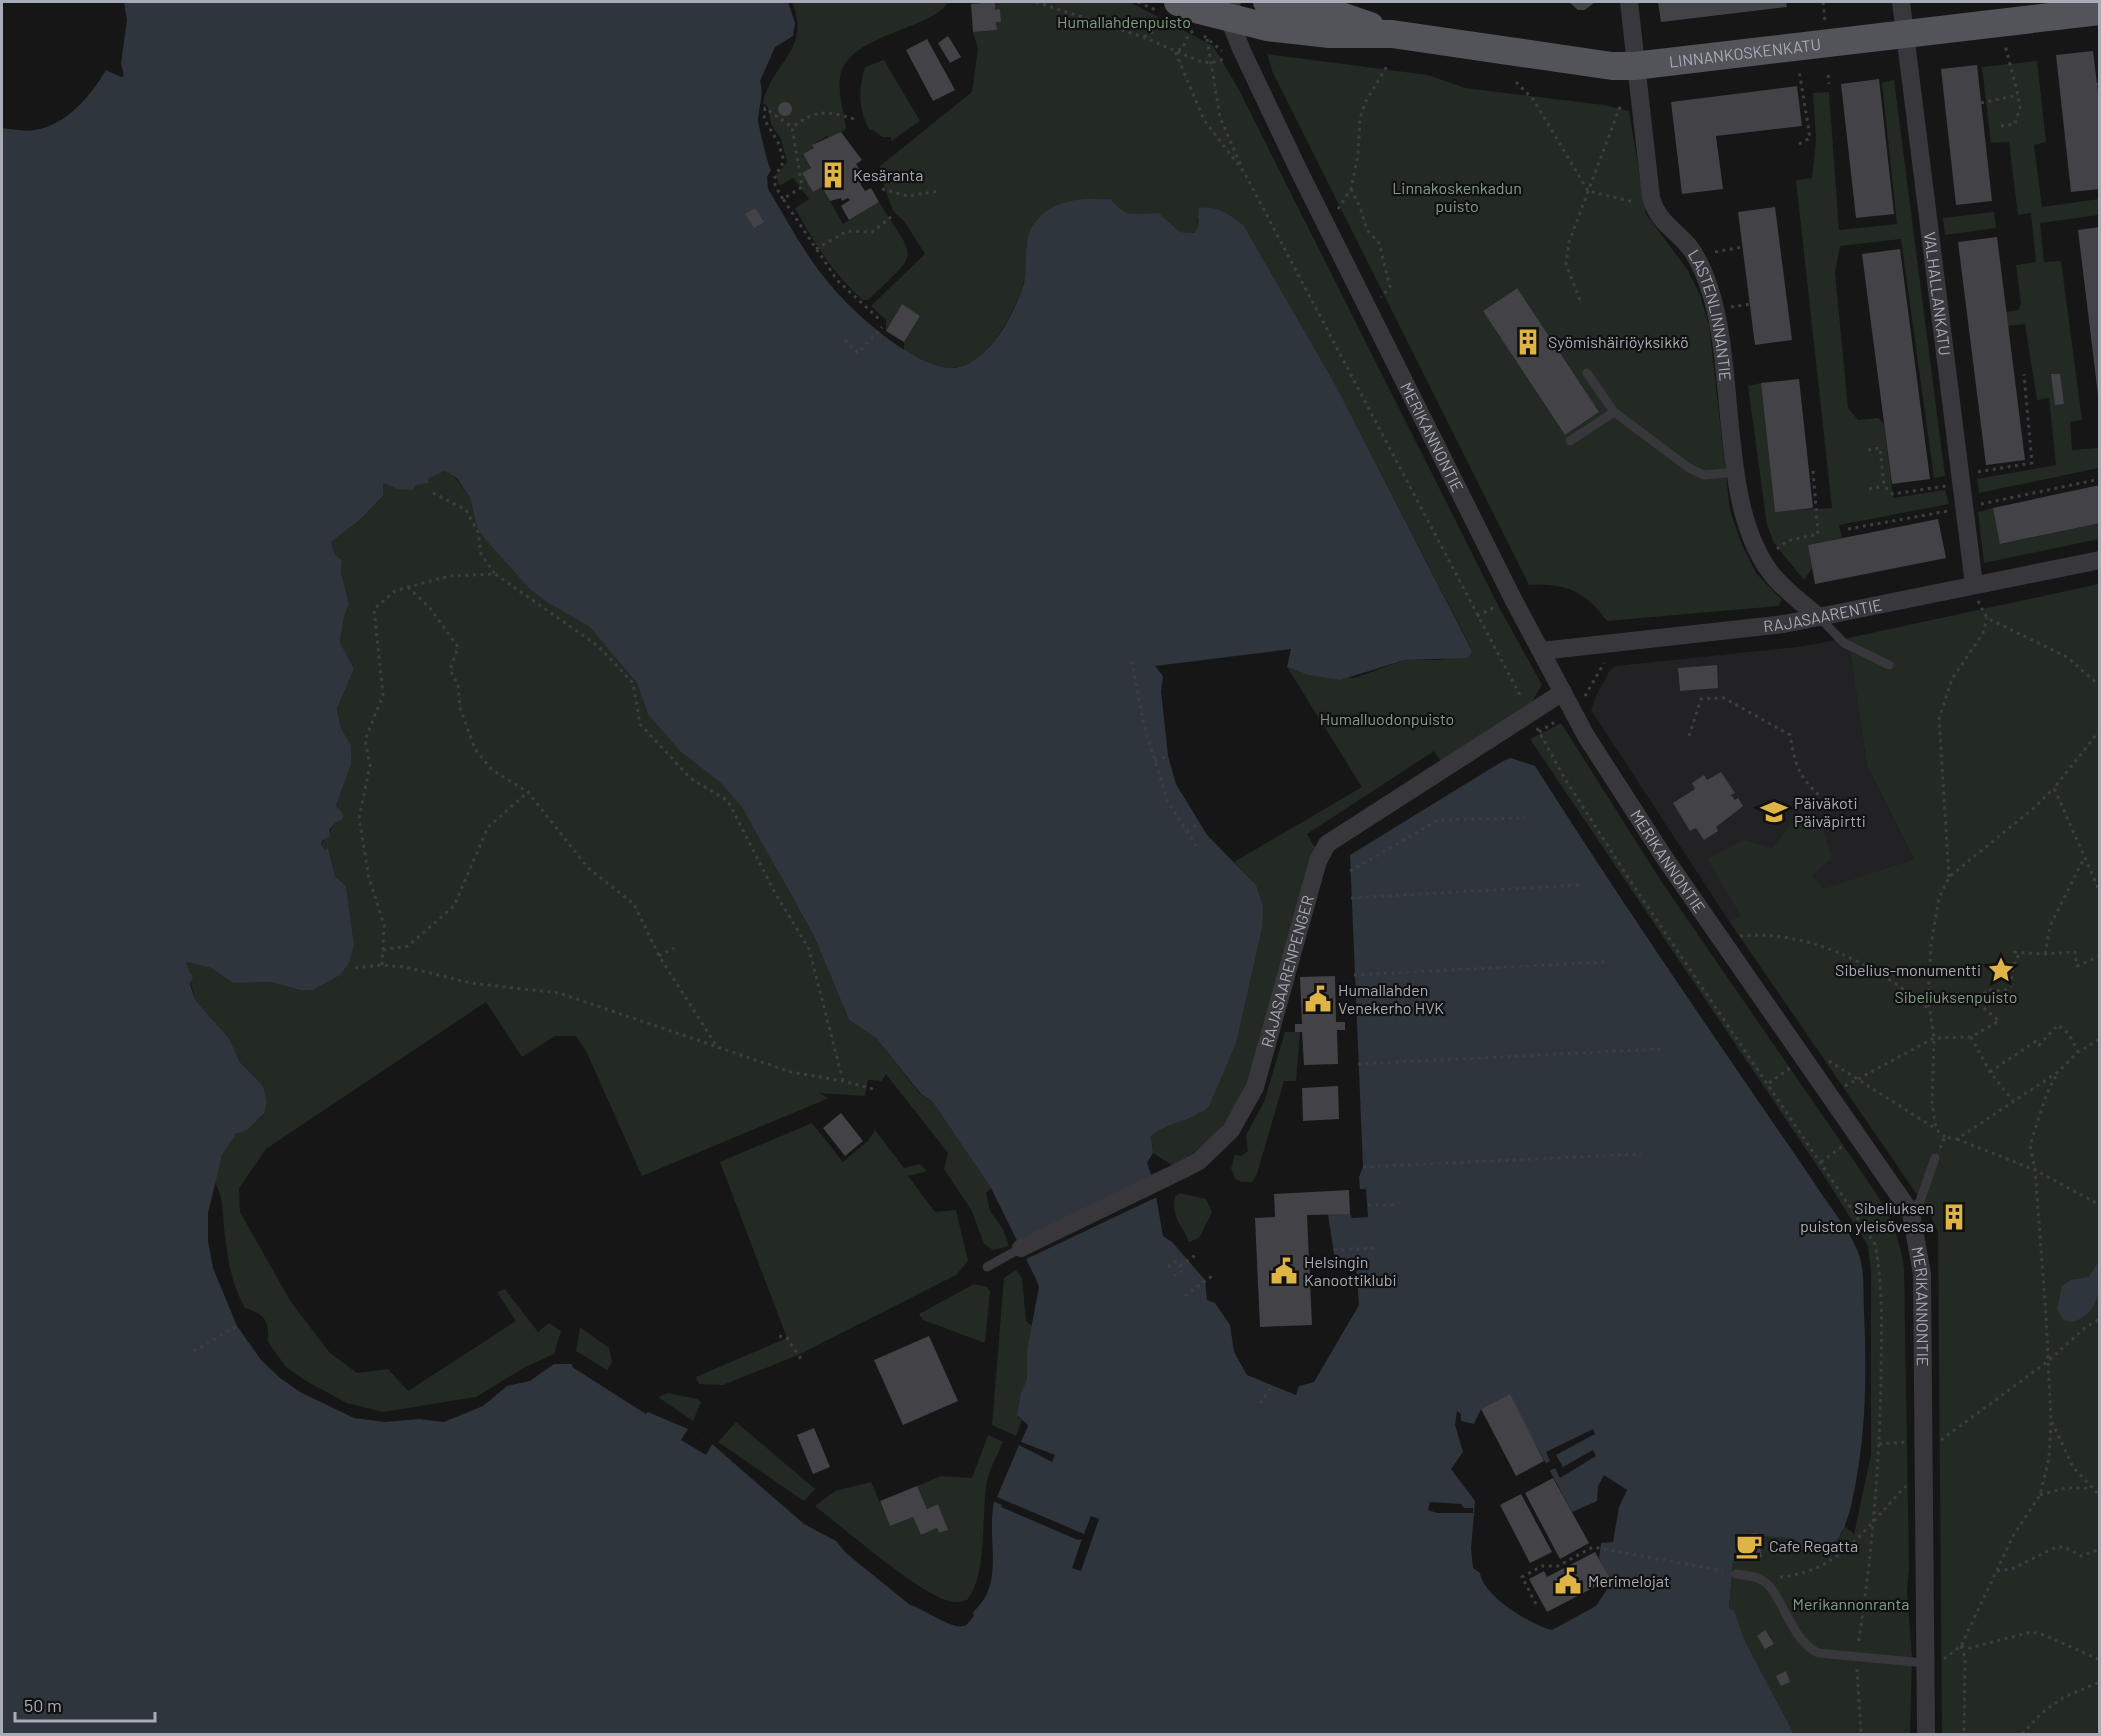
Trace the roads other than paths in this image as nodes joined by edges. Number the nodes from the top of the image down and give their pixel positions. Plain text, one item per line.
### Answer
1 (1267, 2) edge
2 (1629, 2) edge
3 (1901, 2) edge
4 (1175, 10) edge
5 (1231, 10) edge
6 (2100, 11) edge
7 (1392, 34) junction
8 (1905, 34) junction
9 (1634, 66) junction
10 (1587, 373) dead end
11 (1614, 412) junction
12 (1570, 441) dead end
13 (1737, 472) junction
14 (2100, 560) edge
15 (1974, 585) junction
16 (1819, 617) junction
17 (1541, 651) junction
18 (1889, 665) dead end
19 (1563, 692) junction
20 (1935, 1158) road end
21 (1911, 1213) junction
22 (1021, 1248) joint
23 (987, 1268) dead end
24 (1736, 1574) road end
25 (1932, 1663) junction
26 (1926, 1734) edge

1 - 7 main road, LINNANKOSKENKATU
2 - 9 street, LASTENLINNANTIE
3 - 8 street, VALHALLANKATU
4 - 5 main road, LINNANKOSKENKATU
5 - 7 main road, LINNANKOSKENKATU
5 - 17 street, MERIKANNONTIE
6 - 8 main road, LINNANKOSKENKATU
7 - 9 main road, LINNANKOSKENKATU
8 - 9 main road, LINNANKOSKENKATU
8 - 15 street, VALHALLANKATU
9 - 13 street, LASTENLINNANTIE
10 - 11 lane
11 - 12 lane
11 - 13 lane
13 - 16 street, LASTENLINNANTIE
14 - 15 street, RAJASAARENTIE
15 - 16 street, RAJASAARENTIE
16 - 17 street, RAJASAARENTIE
16 - 18 lane
17 - 19 street, MERIKANNONTIE
19 - 21 street, MERIKANNONTIE
19 - 22 street, RAJASAARENPENGER
20 - 21 lane
21 - 25 street, MERIKANNONTIE
22 - 23 lane
24 - 25 lane
25 - 26 street, MERIKANNONTIE

